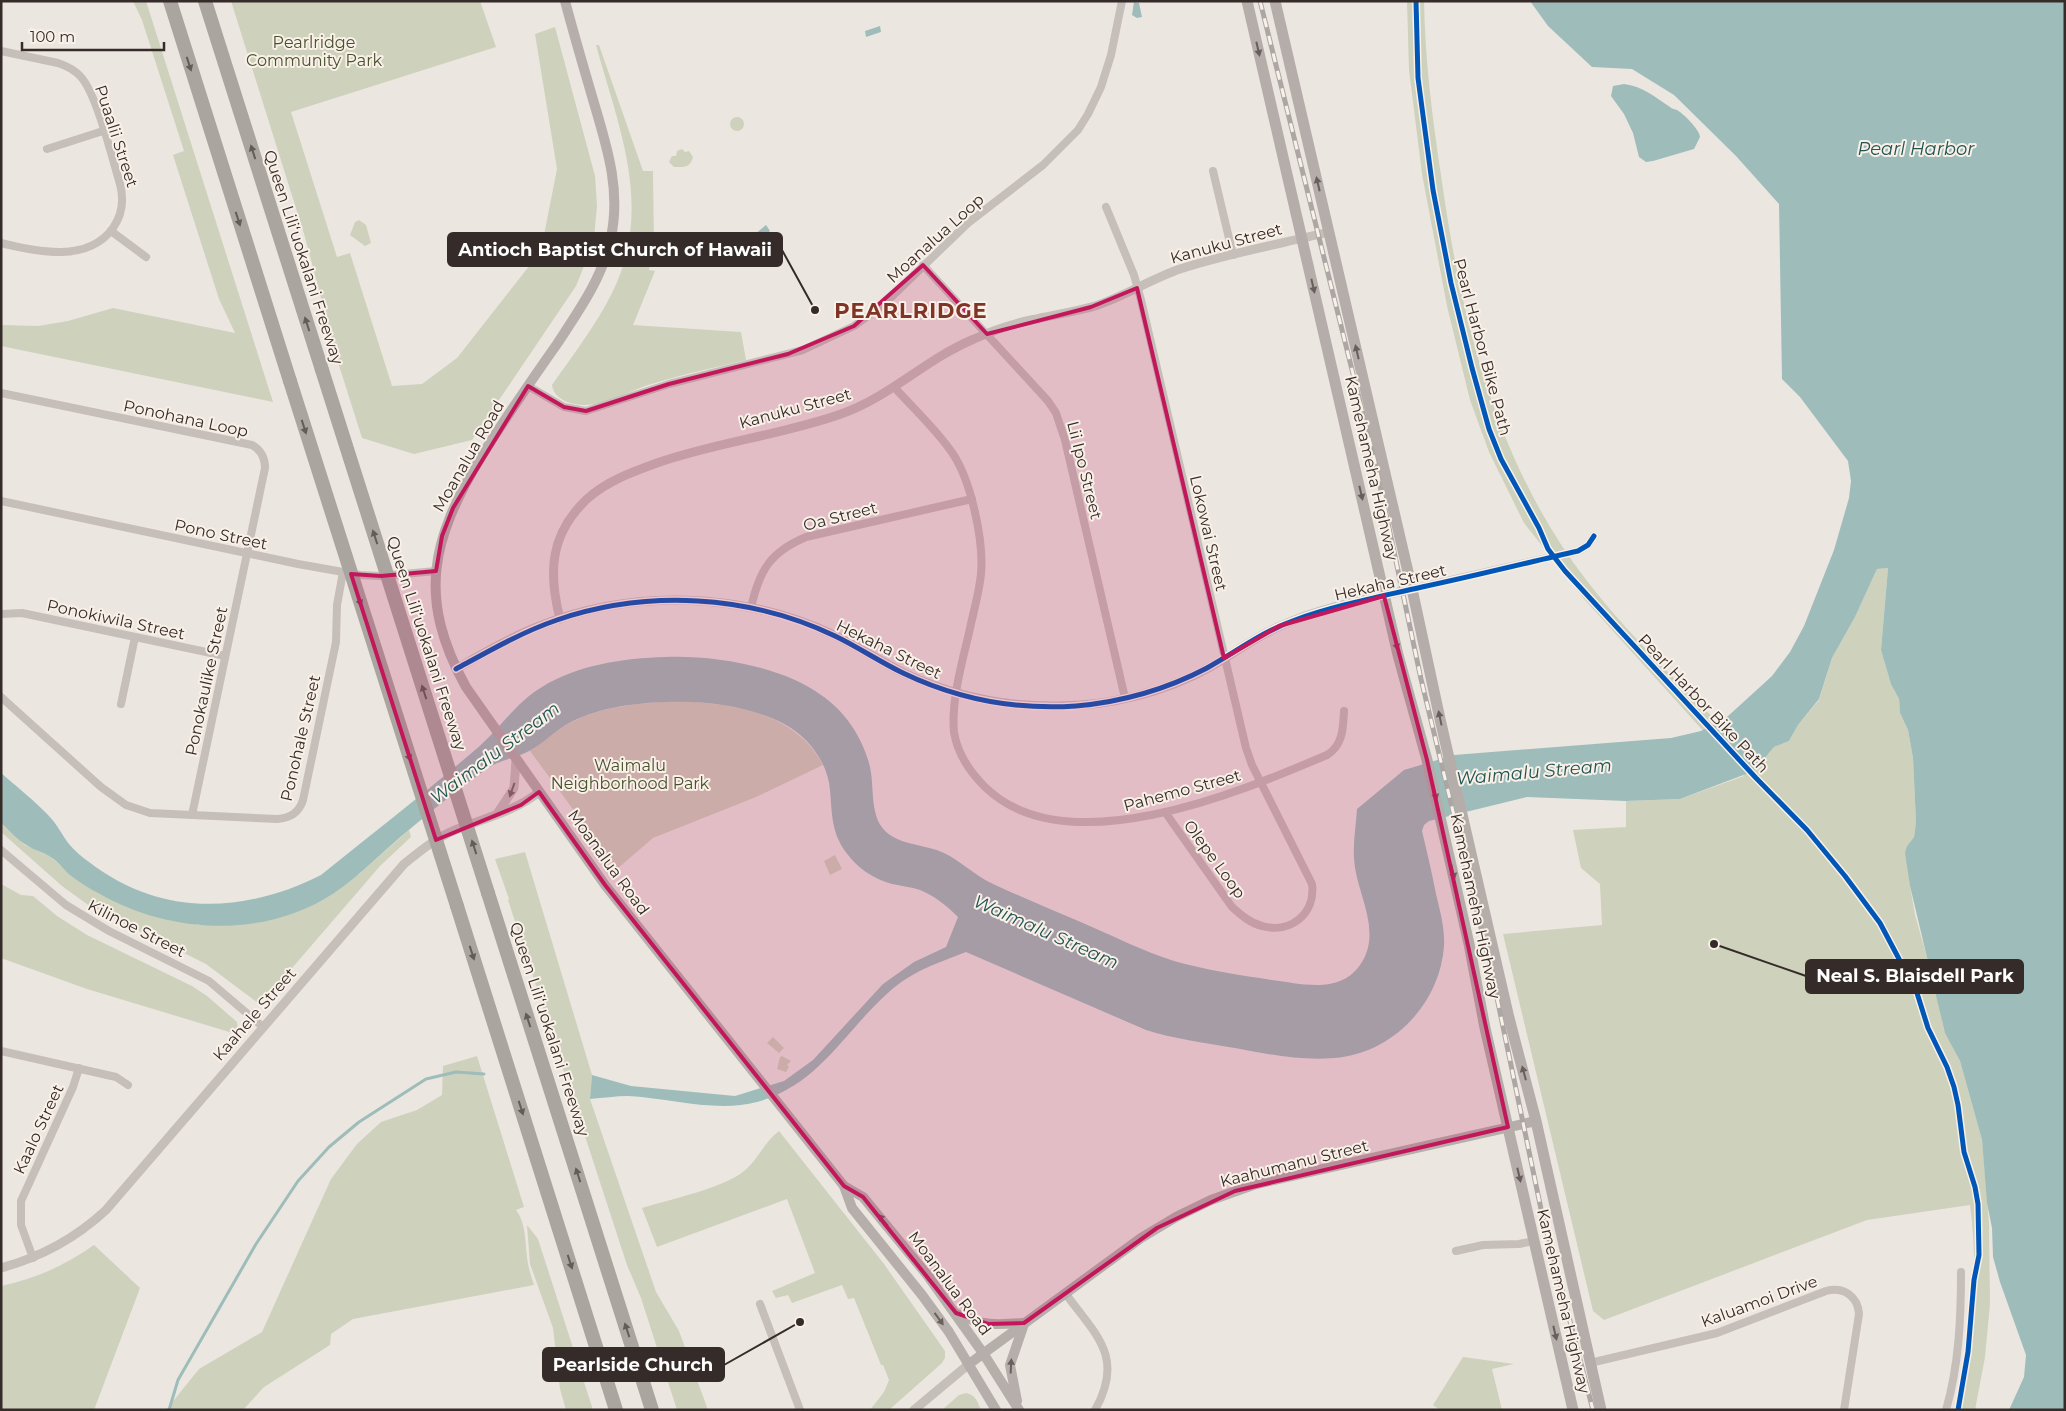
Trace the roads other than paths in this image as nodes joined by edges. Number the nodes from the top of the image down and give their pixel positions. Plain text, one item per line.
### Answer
1 (170, 1) edge
2 (205, 1) edge
3 (565, 1) edge
4 (1122, 1) edge
5 (1248, 1) edge
6 (1275, 1) edge
7 (1, 51) edge
8 (103, 131) junction
9 (47, 149) dead end
10 (1213, 171) dead end
11 (1106, 207) dead end
12 (111, 231) junction
13 (1329, 232) junction
14 (1302, 239) junction
15 (1, 243) edge
16 (1233, 255) junction
17 (146, 256) dead end
18 (923, 265) junction
19 (1137, 288) junction
20 (987, 334) junction
21 (528, 386) junction
22 (894, 388) junction
23 (1, 393) edge
24 (972, 499) junction
25 (1, 501) edge
26 (1594, 536) dead end
27 (247, 553) junction
28 (436, 571) junction
29 (342, 572) junction
30 (1412, 589) junction
31 (1384, 596) junction
32 (751, 608) junction
33 (1, 614) edge
34 (560, 619) junction
35 (135, 637) junction
36 (225, 656) junction
37 (1224, 658) junction
38 (456, 669) junction
39 (957, 694) junction
40 (1, 697) edge
41 (1125, 698) junction
42 (121, 704) dead end
43 (1344, 711) dead end
44 (516, 761) junction
45 (1261, 782) junction
46 (539, 792) junction
47 (1165, 812) junction
48 (497, 814) junction
49 (192, 815) junction
50 (1, 850) edge
51 (263, 1027) junction
52 (1, 1051) edge
53 (79, 1068) junction
54 (128, 1085) dead end
55 (1536, 1121) junction
56 (1508, 1127) junction
57 (844, 1186) junction
58 (1534, 1241) junction
59 (1456, 1251) dead end
60 (33, 1258) junction
61 (1, 1268) edge
62 (1961, 1272) dead end
63 (1065, 1293) junction
64 (760, 1304) dead end
65 (956, 1313) junction
66 (1024, 1323) junction
67 (984, 1353) junction
68 (1590, 1363) junction
69 (969, 1364) junction
70 (616, 1410) edge
71 (652, 1410) edge
72 (800, 1410) edge
73 (914, 1410) edge
74 (996, 1410) edge
75 (1019, 1410) edge
76 (1094, 1410) edge
77 (1573, 1410) edge
78 (1601, 1410) edge
79 (1844, 1410) edge
80 (1946, 1410) edge

1 -> 70 highway, bridge
71 -> 2 highway, Queen Liliʻuokalani Freeway, bridge
3 - 21 main road, Moanalua Road
4 - 18 street, Moanalua Loop
5 -> 14 main road, Kamehameha Highway
13 -> 6 main road, Kamehameha Highway
7 - 8 street, Puaalii Street
8 - 9 street
8 - 12 street, Puaalii Street
10 - 16 street
11 - 19 street, Lokowai Street
12 - 15 street, Puaalii Street
12 - 17 street
13 - 14 street, Kanuku Street
30 -> 13 main road, Kamehameha Highway
14 - 16 street, Kanuku Street
14 -> 31 main road, Kamehameha Highway
16 - 19 street, Kanuku Street
18 - 20 street, Lii Ipo Street
18 - 21 street, Moanalua Loop
19 - 20 street, Kanuku Street
19 - 37 street, Lokowai Street
20 - 22 street, Kanuku Street
20 - 41 street, Lii Ipo Street
21 - 28 main road, Moanalua Road
22 - 24 street, Pahemo Street
22 - 34 street, Kanuku Street
23 - 27 street, Ponohana Loop
24 - 32 street, Oa Street
24 - 39 street, Pahemo Street
25 - 27 street, Pono Street
26 - 30 street, Hekaha Street
27 - 29 street, Pono Street
27 - 36 street, Ponokaulike Street
28 - 29 street, Pono Street
28 - 38 main road, Moanalua Road
29 - 49 street, Ponohale Street
30 - 31 street, Hekaha Street
55 -> 30 main road, Kamehameha Highway
31 - 37 street, Hekaha Street
31 -> 56 main road, Kamehameha Highway
32 - 34 street, Hekaha Street
32 - 39 street, Hekaha Street
33 - 35 street, Ponokiwila Street
34 - 38 street, Hekaha Street
35 - 36 street, Ponokiwila Street
35 - 42 street
36 - 49 street, Ponokaulike Street
37 - 41 street, Hekaha Street
37 - 45 street, Lokowai Street
38 - 44 main road, Moanalua Road
39 - 41 street, Hekaha Street
39 - 47 street, Pahemo Street
40 - 49 street, Ponohale Street
43 - 45 street, Pahemo Street
44 - 46 main road, Moanalua Road
44 -> 48 street
45 - 47 street, Pahemo Street
45 - 47 street, Olepe Loop
46 - 48 street, Kaahele Street
46 - 57 main road, Moanalua Road
48 - 51 street, Kaahele Street
50 - 51 street, Kilinoe Street
51 - 60 street, Kaahele Street
52 - 53 street
53 - 54 street
53 - 60 street, Kaalo Street
55 - 56 main road, Kaahumanu Street
55 - 68 main road, Kamehameha Highway
56 -> 58 main road, Kamehameha Highway
56 - 63 main road, Kaahumanu Street
65 -> 57 main road, Moanalua Road
57 -> 69 main road, Moanalua Road
58 - 59 street
58 -> 77 main road, Kamehameha Highway
60 - 61 street, Kaahele Street
62 - 80 street
63 - 66 main road, Kaahumanu Street
63 - 76 street
64 - 72 street
65 - 66 main road
65 - 67 main road, Moanalua Road
66 - 67 main road, Kaahumanu Street
75 -> 66 main road
67 - 69 main road, Kaahumanu Street
67 - 75 main road, Moanalua Road
68 - 78 main road, Kamehameha Highway
68 - 79 street, Kaluamoi Drive
69 - 73 street, Kaahumanu Street
69 - 74 main road, Moanalua Road

